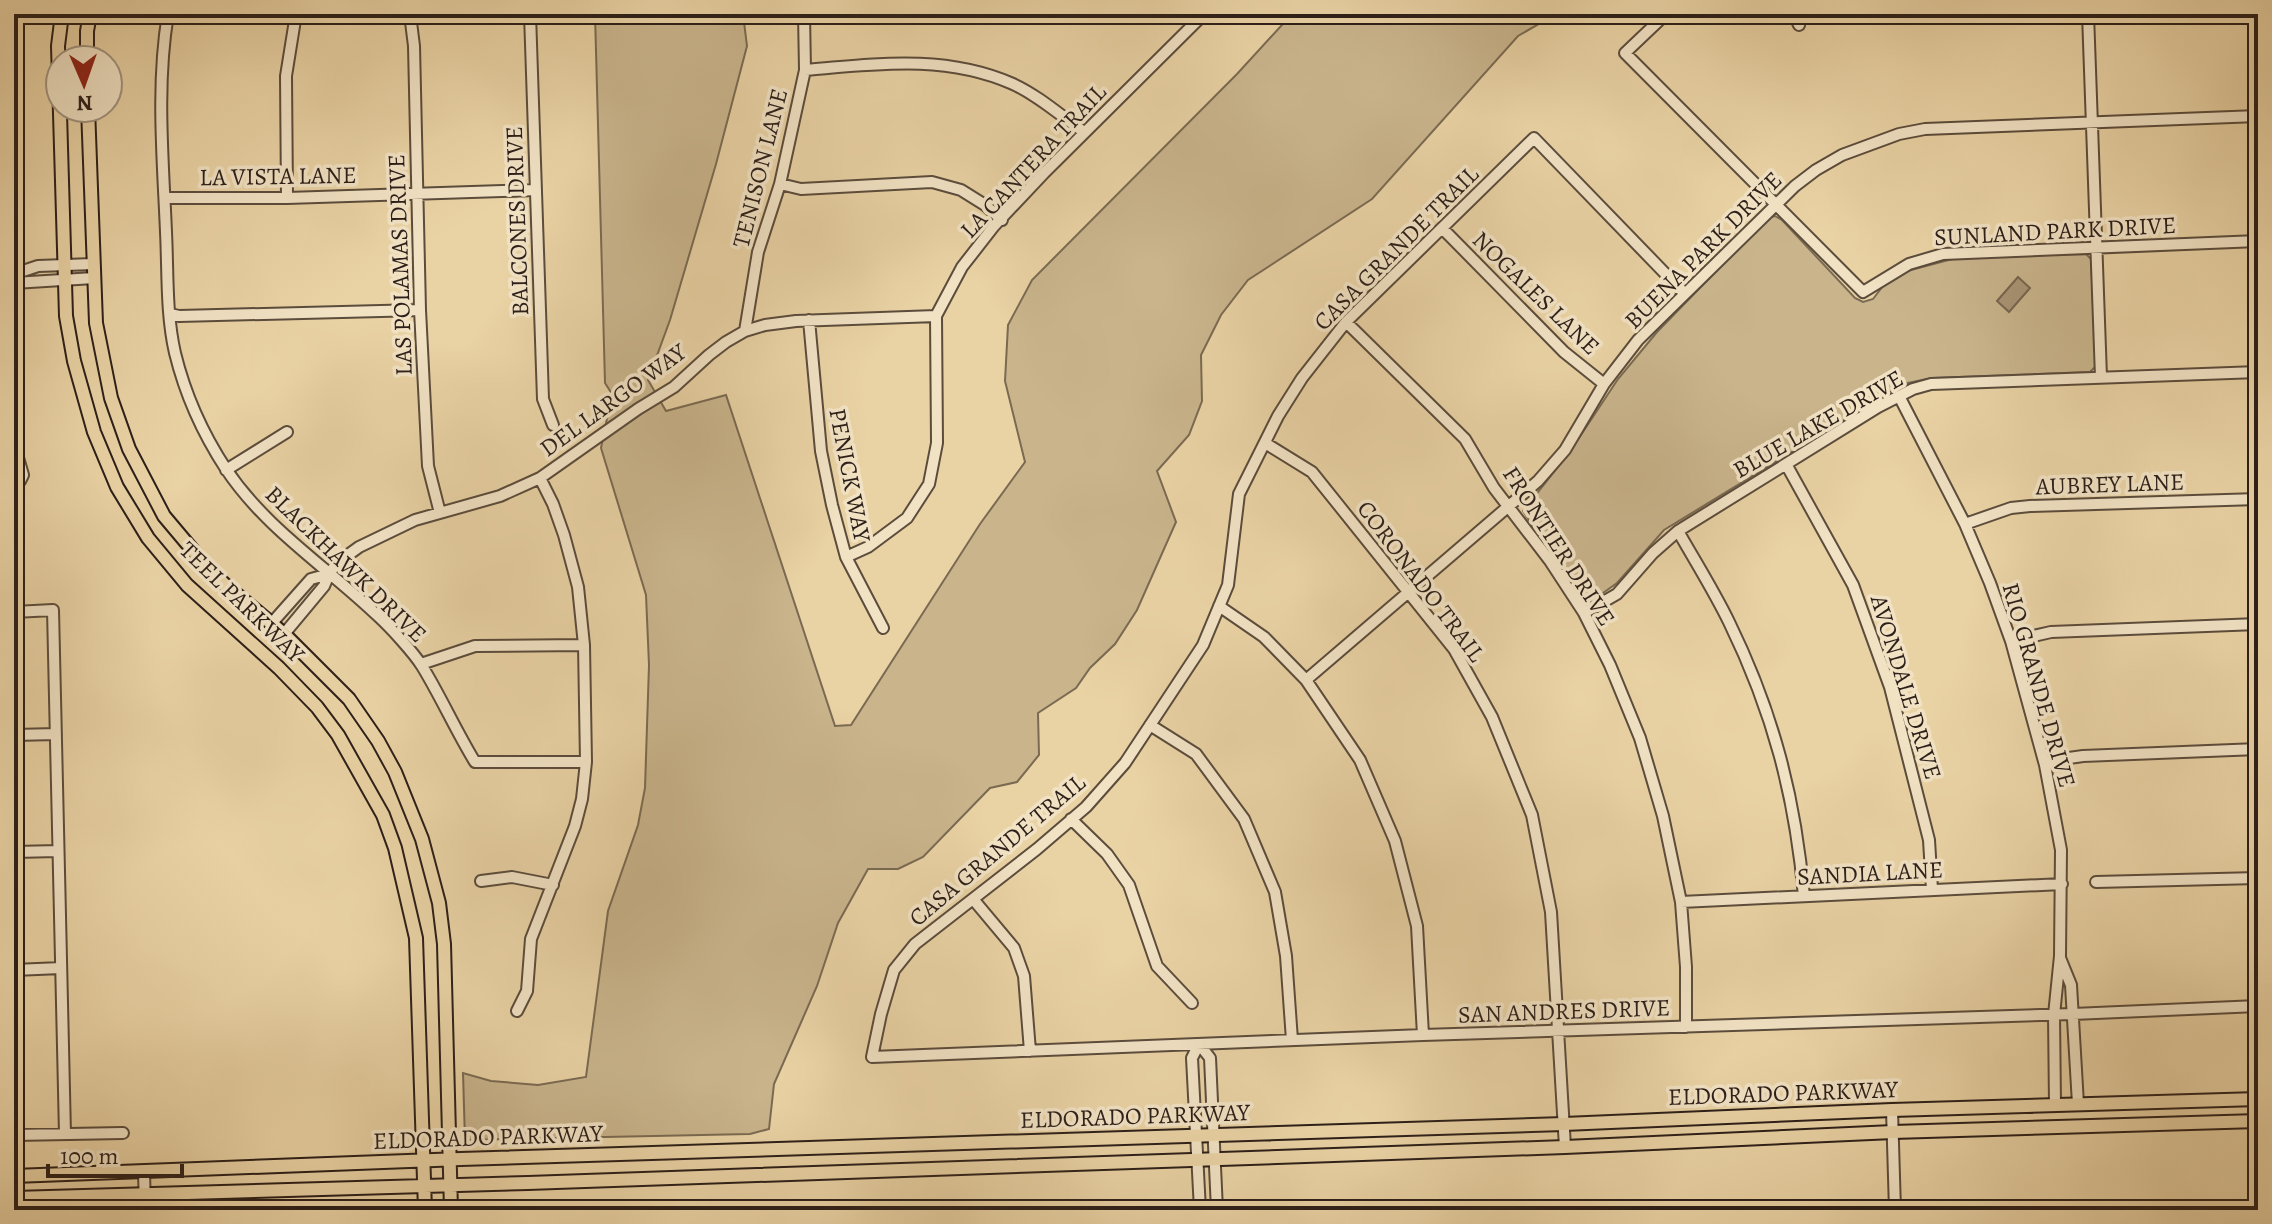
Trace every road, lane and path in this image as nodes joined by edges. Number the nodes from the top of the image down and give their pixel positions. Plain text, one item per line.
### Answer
1 (62, 14) edge
2 (90, 14) edge
3 (168, 14) edge
4 (296, 14) edge
5 (410, 14) edge
6 (530, 14) edge
7 (804, 14) edge
8 (1204, 14) edge
9 (1666, 14) edge
10 (2088, 14) edge
11 (87, 44) edge
12 (805, 70) junction
13 (2258, 116) edge
14 (2093, 122) junction
15 (89, 124) edge
16 (1084, 132) junction
17 (780, 184) junction
18 (536, 190) junction
19 (418, 194) junction
20 (165, 198) junction
21 (287, 198) junction
22 (1776, 204) junction
23 (1002, 220) junction
24 (1442, 228) junction
25 (2258, 241) edge
26 (2096, 247) junction
27 (65, 264) junction
28 (93, 264) junction
29 (14, 274) edge
30 (94, 278) junction
31 (65, 279) junction
32 (14, 283) edge
33 (1685, 294) junction
34 (420, 310) junction
35 (170, 314) junction
36 (936, 316) junction
37 (809, 320) junction
38 (1346, 322) junction
39 (745, 331) junction
40 (2258, 372) edge
41 (2101, 377) junction
42 (1604, 384) junction
43 (1899, 396) junction
44 (553, 425) dead end
45 (287, 432) dead end
46 (1265, 443) junction
47 (14, 444) edge
48 (1786, 464) junction
49 (226, 470) junction
50 (540, 478) junction
51 (17, 483) edge
52 (2258, 499) edge
53 (1508, 505) junction
54 (440, 513) junction
55 (1965, 524) junction
56 (1678, 531) junction
57 (846, 557) junction
58 (329, 574) junction
59 (1408, 593) junction
60 (1219, 606) junction
61 (14, 612) edge
62 (1584, 613) junction
63 (271, 624) junction
64 (2258, 624) edge
65 (883, 628) dead end
66 (284, 634) junction
67 (2011, 641) junction
68 (253, 645) junction
69 (584, 645) junction
70 (266, 657) junction
71 (421, 664) junction
72 (1306, 680) junction
73 (1150, 725) junction
74 (56, 734) junction
75 (14, 735) edge
76 (2258, 749) edge
77 (586, 762) junction
78 (2045, 765) junction
79 (408, 804) junction
80 (383, 815) junction
81 (1071, 819) junction
82 (58, 851) junction
83 (14, 852) edge
84 (2258, 878) edge
85 (481, 881) dead end
86 (2096, 882) dead end
87 (2062, 884) junction
88 (553, 885) junction
89 (1932, 890) junction
90 (1804, 896) junction
91 (973, 899) junction
92 (1681, 902) junction
93 (2060, 956) junction
94 (417, 961) junction
95 (445, 962) junction
96 (61, 968) junction
97 (14, 970) edge
98 (1192, 1003) dead end
99 (2258, 1006) edge
100 (517, 1011) dead end
101 (2073, 1014) junction
102 (2054, 1015) junction
103 (1686, 1027) junction
104 (1559, 1031) junction
105 (1423, 1035) junction
106 (1292, 1040) junction
107 (1199, 1044) junction
108 (1030, 1051) junction
109 (872, 1057) joint
110 (2258, 1099) edge
111 (2055, 1104) junction
112 (2078, 1104) junction
113 (1892, 1110) junction
114 (2258, 1121) edge
115 (1564, 1124) junction
116 (1893, 1132) junction
117 (123, 1133) dead end
118 (65, 1134) junction
119 (14, 1135) edge
120 (1196, 1136) junction
121 (1214, 1136) junction
122 (1565, 1147) junction
123 (691, 1152) junction
124 (1215, 1158) junction
125 (1198, 1159) junction
126 (450, 1160) junction
127 (424, 1161) junction
128 (144, 1171) junction
129 (14, 1176) edge
130 (692, 1176) junction
131 (424, 1185) junction
132 (451, 1185) junction
133 (145, 1193) junction
134 (14, 1198) edge
135 (2258, 1209) edge
136 (145, 1210) edge
137 (425, 1210) edge
138 (451, 1210) edge
139 (1200, 1210) edge
140 (1217, 1210) edge
141 (1895, 1210) edge
142 (2222, 1210) edge

1 - 27 main road, TEEL PARKWAY
2 - 11 main road
3 - 20 street, BLACKHAWK DRIVE
4 - 21 street
5 - 19 street, LAS POLAMAS DRIVE
6 - 18 street, BALCONES DRIVE
7 - 12 street, TENISON LANE
8 - 16 street, LA CANTERA TRAIL
9 - 22 street
10 - 14 street
12 - 16 street
12 - 17 street, TENISON LANE
13 - 14 street, BUENA PARK DRIVE
14 - 22 street, BUENA PARK DRIVE
14 - 26 street
15 - 28 main road, TEEL PARKWAY
16 - 23 street, LA CANTERA TRAIL
17 - 23 street
17 - 39 street, TENISON LANE
18 - 19 street, LA VISTA LANE
18 - 44 street, BALCONES DRIVE
19 - 21 street, LA VISTA LANE
19 - 34 street, LAS POLAMAS DRIVE
20 - 21 street, LA VISTA LANE
20 - 35 street, BLACKHAWK DRIVE
22 - 26 street, SUNLAND PARK DRIVE
22 - 33 street, BUENA PARK DRIVE
23 - 36 street, LA CANTERA TRAIL
24 - 33 street, CASA GRANDE TRAIL
24 - 38 street, CASA GRANDE TRAIL
24 - 42 street, NOGALES LANE
25 - 26 street, SUNLAND PARK DRIVE
26 - 41 street
27 - 28 street
27 - 29 street
27 - 31 main road, TEEL PARKWAY
28 - 30 main road, TEEL PARKWAY
30 - 31 street
30 - 63 main road, TEEL PARKWAY
31 - 32 street
31 - 68 main road, TEEL PARKWAY
33 - 42 street, BUENA PARK DRIVE
34 - 35 street
34 - 54 street, LAS POLAMAS DRIVE
35 - 49 street, BLACKHAWK DRIVE
36 - 37 street, DEL LARGO WAY
36 - 57 street, LA CANTERA TRAIL
37 - 39 street, DEL LARGO WAY
37 - 57 street, PENICK WAY
38 - 46 street, CASA GRANDE TRAIL
38 - 53 street, FRONTIER DRIVE
39 - 50 street, DEL LARGO WAY
40 - 41 street, BLUE LAKE DRIVE
41 - 43 street, BLUE LAKE DRIVE
42 - 53 street, BUENA PARK DRIVE
43 - 48 street, BLUE LAKE DRIVE
43 - 55 street, RIO GRANDE DRIVE
45 - 49 street
46 - 59 street, CORONADO TRAIL
46 - 60 street, CASA GRANDE TRAIL
47 - 51 street
48 - 56 street, BLUE LAKE DRIVE
48 - 89 street, AVONDALE DRIVE
49 - 58 street, BLACKHAWK DRIVE
50 - 54 street, DEL LARGO WAY
50 - 69 street
52 - 55 street, AUBREY LANE
53 - 59 street, BUENA PARK DRIVE
53 - 62 street, FRONTIER DRIVE
54 - 58 street, DEL LARGO WAY
55 - 67 street, RIO GRANDE DRIVE
56 - 62 street, BLUE LAKE DRIVE
56 - 90 street
57 - 65 street, PENICK WAY
58 - 63 street, DEL LARGO WAY
58 - 66 street, DEL LARGO WAY
58 - 71 street, BLACKHAWK DRIVE
59 - 72 street, BUENA PARK DRIVE
59 - 104 street, CORONADO TRAIL
60 - 72 street
60 - 73 street, CASA GRANDE TRAIL
61 - 74 street
62 - 92 street, FRONTIER DRIVE
63 - 66 main road, TEEL PARKWAY
63 - 68 main road
64 - 67 street
66 - 70 main road
66 - 79 main road, TEEL PARKWAY
67 - 78 street, RIO GRANDE DRIVE
68 - 70 main road, TEEL PARKWAY
69 - 71 street
69 - 77 street
70 - 80 main road, TEEL PARKWAY
71 - 77 street, BLACKHAWK DRIVE
72 - 105 street
73 - 81 street, CASA GRANDE TRAIL
73 - 106 street
74 - 75 street
74 - 82 street
76 - 78 street
77 - 88 street
78 - 87 street, RIO GRANDE DRIVE
79 - 80 main road
79 - 95 main road, TEEL PARKWAY
80 - 94 main road, TEEL PARKWAY
81 - 91 street, CASA GRANDE TRAIL
81 - 98 street
82 - 83 street
82 - 96 street
84 - 86 street
85 - 88 street
87 - 89 street, SANDIA LANE
87 - 93 street, RIO GRANDE DRIVE
88 - 100 street
89 - 90 street, SANDIA LANE
90 - 92 street, SANDIA LANE
91 - 108 street
91 - 109 street, CASA GRANDE TRAIL
92 - 103 street, FRONTIER DRIVE
93 - 101 street, RIO GRANDE DRIVE
93 - 102 street, RIO GRANDE DRIVE
94 - 95 main road
94 - 127 main road, TEEL PARKWAY
95 - 126 main road, TEEL PARKWAY
96 - 97 street
96 - 118 street
99 - 101 street, SAN ANDRES DRIVE
101 - 102 street, SAN ANDRES DRIVE
101 - 112 street, RIO GRANDE DRIVE
102 - 103 street, SAN ANDRES DRIVE
102 - 111 street, RIO GRANDE DRIVE
103 - 104 street, SAN ANDRES DRIVE
104 - 105 street, SAN ANDRES DRIVE
104 - 115 street, CORONADO TRAIL
105 - 106 street, SAN ANDRES DRIVE
106 - 107 street, SAN ANDRES DRIVE
107 - 108 street, SAN ANDRES DRIVE
107 - 120 street
107 - 121 street
108 - 109 street, SAN ANDRES DRIVE
110 - 112 main road, ELDORADO PARKWAY
111 - 112 main road, ELDORADO PARKWAY
111 - 113 main road, ELDORADO PARKWAY
113 - 115 main road, ELDORADO PARKWAY
113 - 116 street
114 - 116 main road, ELDORADO PARKWAY
115 - 121 main road, ELDORADO PARKWAY
115 - 122 street, CORONADO TRAIL
116 - 122 main road, ELDORADO PARKWAY
116 - 141 street
117 - 118 street
118 - 119 street
120 - 121 main road, ELDORADO PARKWAY
120 - 123 main road, ELDORADO PARKWAY
120 - 125 street
121 - 124 street
122 - 124 main road, ELDORADO PARKWAY
123 - 126 main road, ELDORADO PARKWAY
123 - 130 main road
124 - 125 main road, ELDORADO PARKWAY
124 - 140 street
125 - 130 main road, ELDORADO PARKWAY
125 - 139 street
126 - 127 main road, ELDORADO PARKWAY
126 - 132 main road, TEEL PARKWAY
127 - 128 main road, ELDORADO PARKWAY
127 - 131 main road, TEEL PARKWAY
128 - 129 main road, ELDORADO PARKWAY
128 - 133 street
130 - 132 main road, ELDORADO PARKWAY
131 - 132 main road, ELDORADO PARKWAY
131 - 133 main road, ELDORADO PARKWAY
131 - 137 main road, TEEL PARKWAY
132 - 138 main road, TEEL PARKWAY
133 - 134 main road, ELDORADO PARKWAY
133 - 136 street
135 - 142 street

